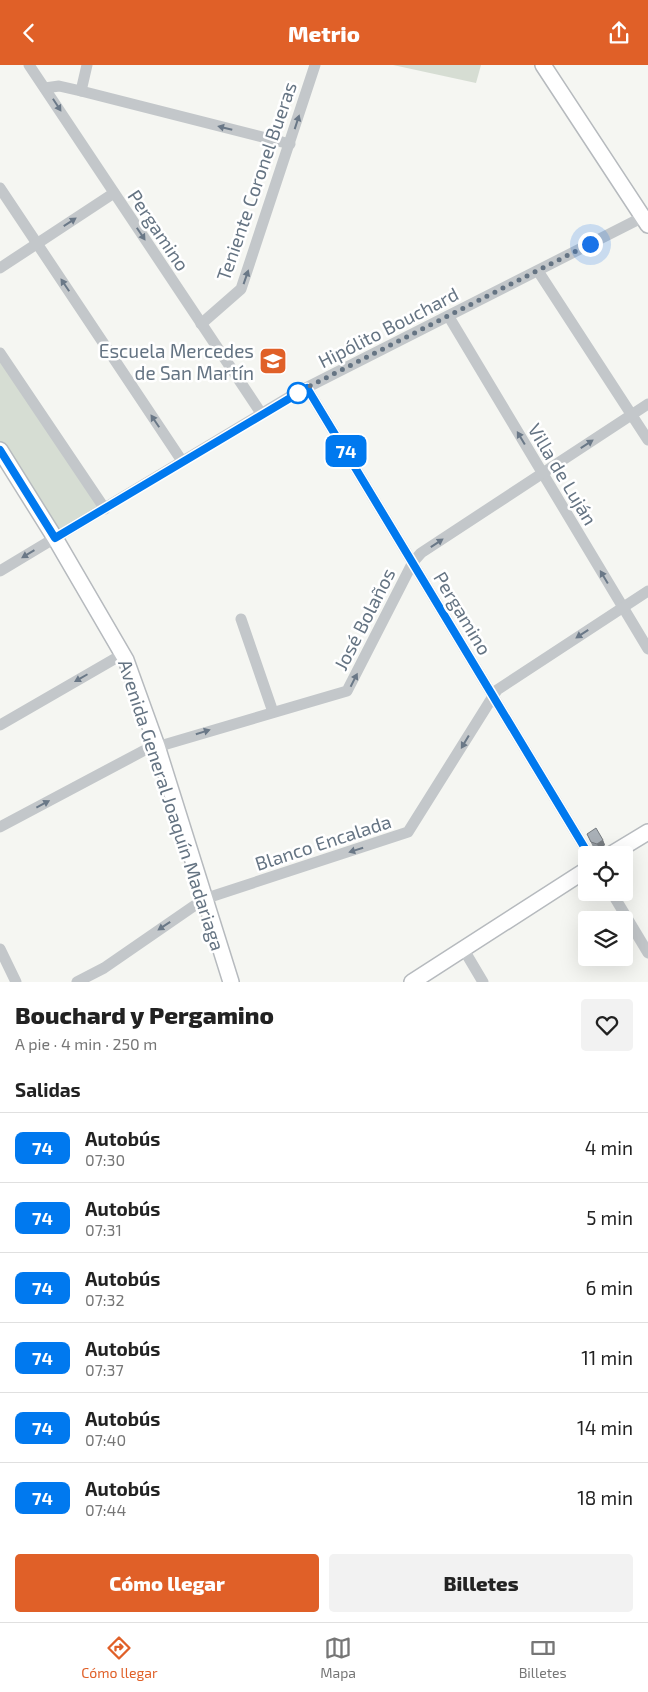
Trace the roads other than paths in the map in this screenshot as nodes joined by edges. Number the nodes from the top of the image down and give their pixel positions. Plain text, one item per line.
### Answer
1 (29, 65) edge
2 (87, 65) edge
3 (315, 65) edge
4 (543, 65) edge
5 (45, 88) junction
6 (81, 91) junction
7 (290, 144) junction
8 (0, 188) edge
9 (114, 193) junction
10 (646, 221) edge
11 (38, 244) junction
12 (0, 268) edge
13 (538, 271) junction
14 (449, 317) junction
15 (201, 323) junction
16 (0, 353) edge
17 (307, 388) junction
18 (648, 404) edge
19 (261, 413) junction
20 (631, 415) junction
21 (648, 441) edge
22 (0, 450) edge
23 (182, 461) junction
24 (542, 473) junction
25 (105, 509) junction
26 (55, 538) junction
27 (413, 562) junction
28 (0, 571) edge
29 (648, 591) edge
30 (623, 608) junction
31 (241, 619) dead end
32 (648, 649) edge
33 (123, 654) junction
34 (492, 696) junction
35 (273, 712) junction
36 (0, 725) edge
37 (157, 746) junction
38 (0, 827) edge
39 (648, 832) edge
40 (584, 846) edge
41 (625, 846) edge
42 (578, 875) edge
43 (204, 899) junction
44 (617, 901) edge
45 (0, 949) edge
46 (464, 950) junction
47 (648, 953) edge
48 (16, 982) edge
49 (77, 982) edge
50 (231, 982) edge
51 (412, 982) edge
52 (483, 982) edge

1 - 5 street, Pergamino
2 - 6 street
7 -> 3 street, Teniente Coronel Bueras
4 - 10 main road
5 - 6 street
5 -> 9 street, Pergamino
7 -> 6 street
15 -> 7 street, Teniente Coronel Bueras
8 - 11 street
11 -> 9 street
9 -> 15 street, Pergamino
10 - 13 street, Hipólito Bouchard
11 - 12 street
23 -> 11 street
13 - 14 street, Hipólito Bouchard
13 - 20 street
14 - 17 street, Hipólito Bouchard
24 -> 14 street, Villa de Luján
15 - 19 street, Pergamino
16 - 25 street
17 - 19 street, Hipólito Bouchard
17 - 27 street, Pergamino
18 - 20 street, José Bolaños
19 - 23 street, Hipólito Bouchard
20 - 21 street
24 -> 20 street, José Bolaños
22 - 26 main road, Avenida General Joaquín Madariaga
23 - 25 street, Hipólito Bouchard
27 -> 24 street, José Bolaños
30 -> 24 street, Villa de Luján
25 - 26 street, Hipólito Bouchard
26 -> 28 street, Hipólito Bouchard
26 - 33 main road, Avenida General Joaquín Madariaga
27 - 34 street, Pergamino
35 -> 27 street, José Bolaños
29 - 30 street, Blanco Encalada
30 - 32 street, Villa de Luján
30 -> 34 street, Blanco Encalada
31 - 35 street
33 -> 36 street
33 - 37 main road, Avenida General Joaquín Madariaga
34 - 40 street, Pergamino
34 -> 43 street, Blanco Encalada
37 -> 35 street, José Bolaños
38 -> 37 street, José Bolaños
37 - 43 main road, Avenida General Joaquín Madariaga
39 - 41 main road
42 - 46 main road
43 -> 49 street, Blanco Encalada
43 - 50 main road, Avenida General Joaquín Madariaga
44 - 47 street
45 - 48 street
46 - 51 main road
46 - 52 street

